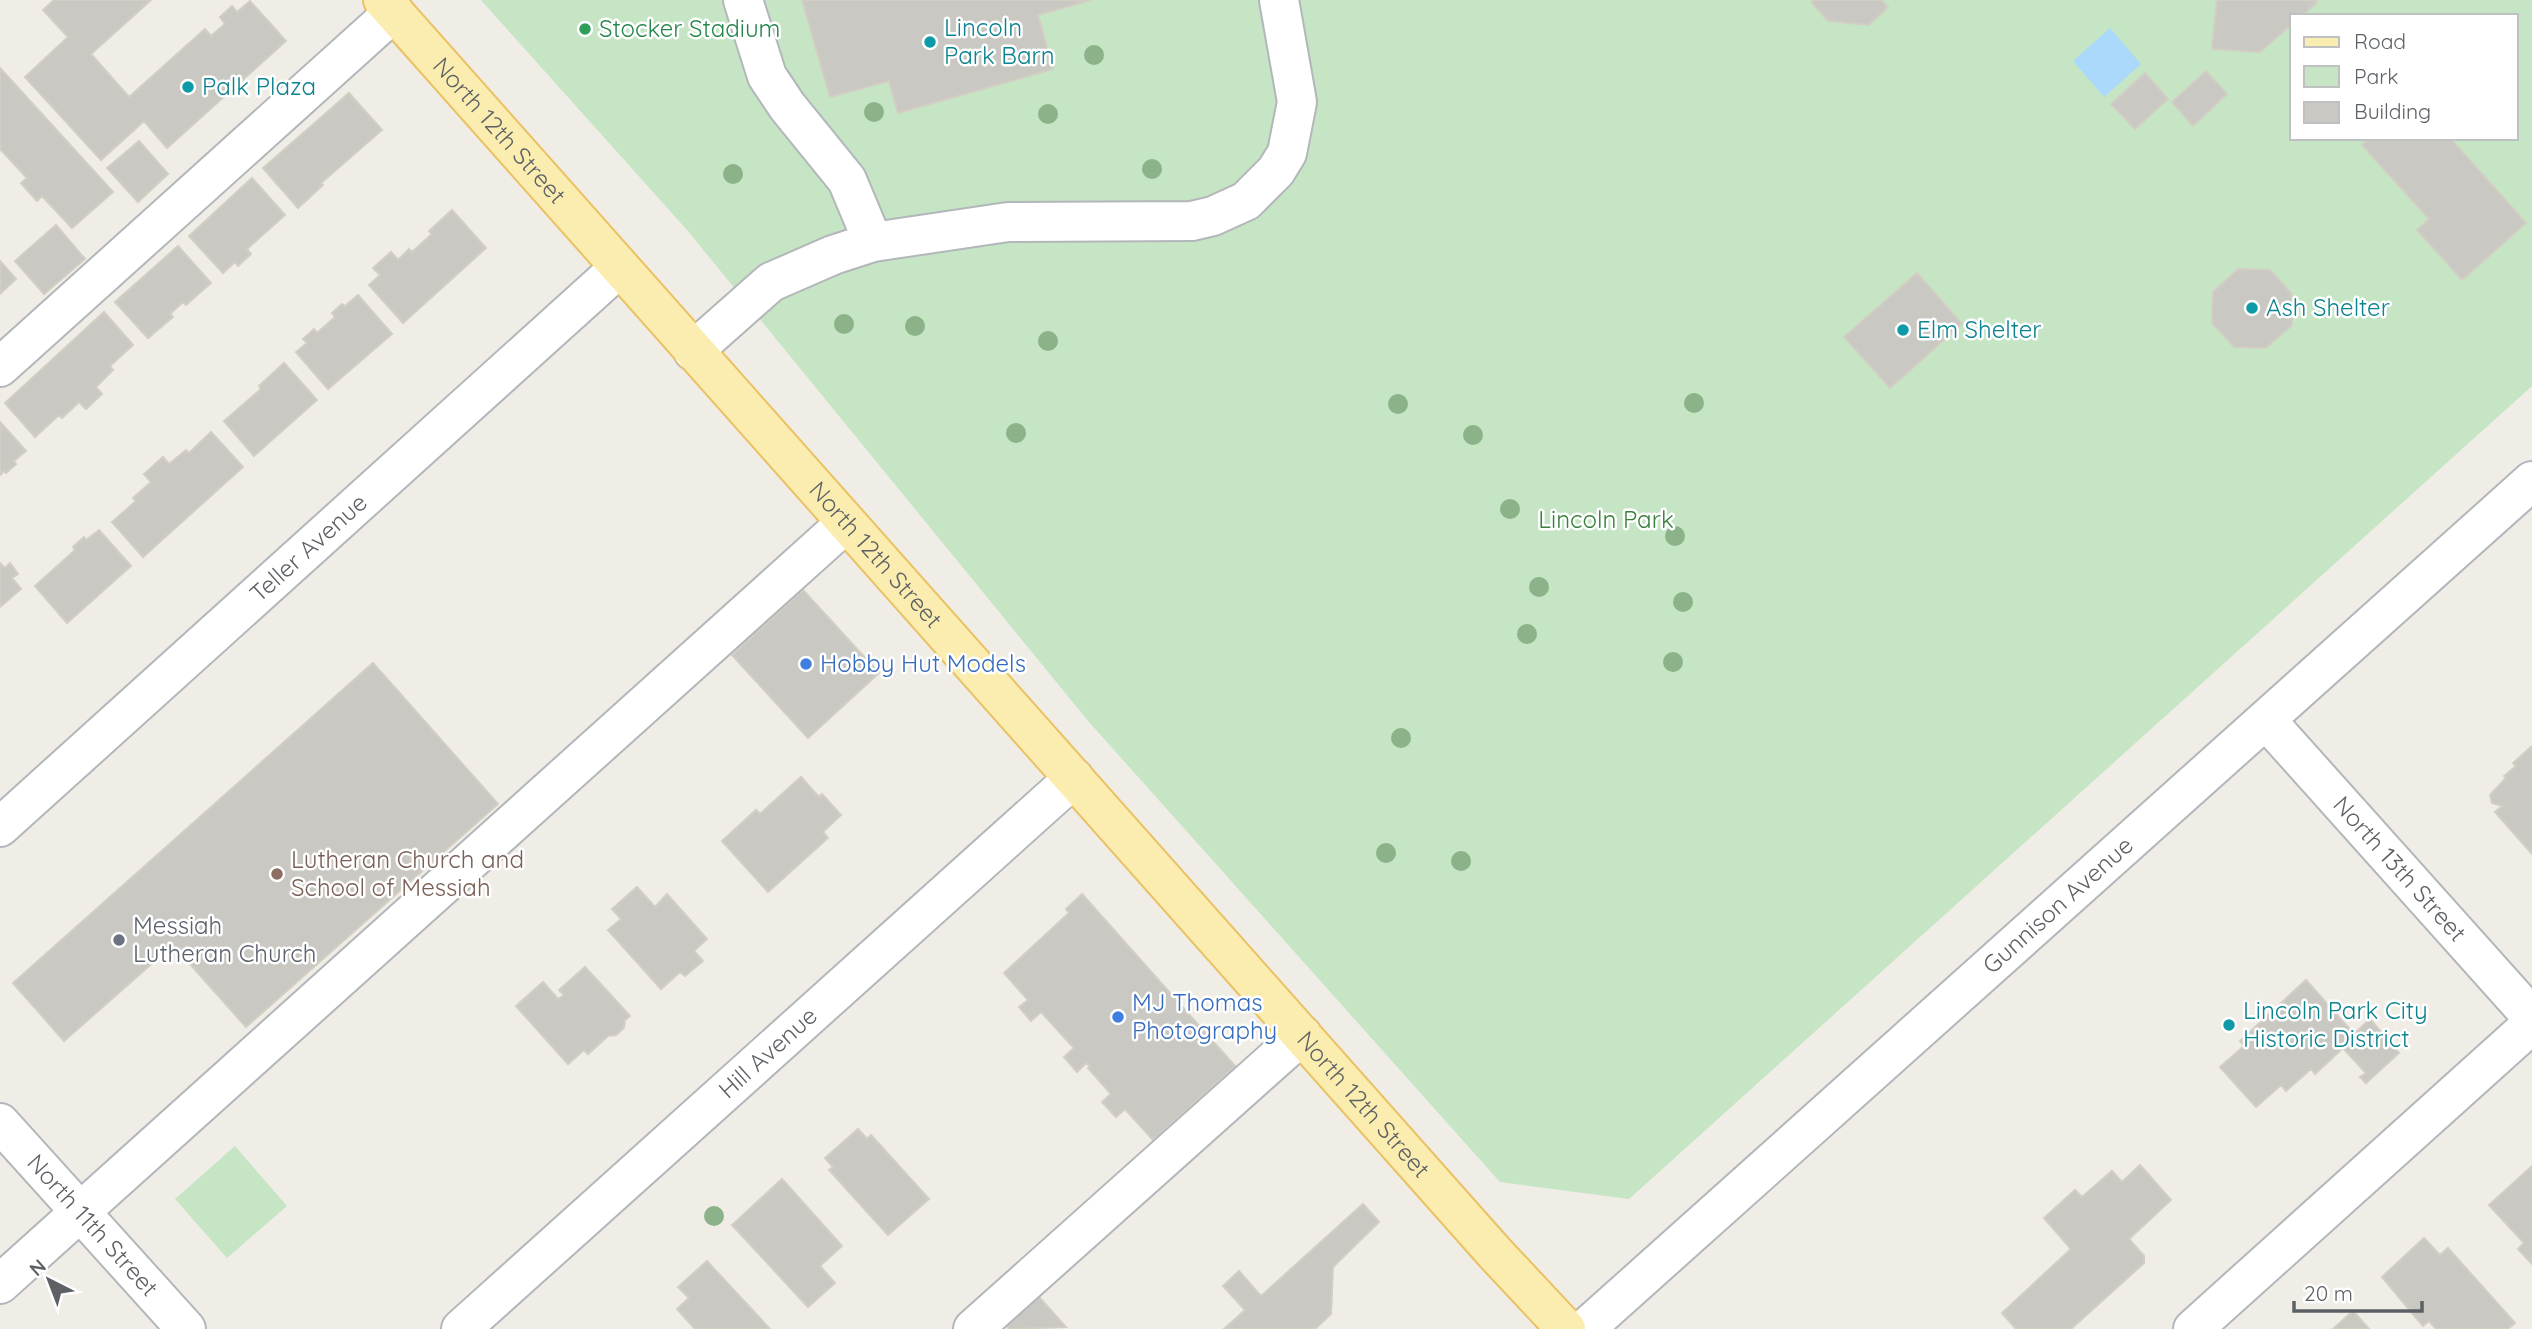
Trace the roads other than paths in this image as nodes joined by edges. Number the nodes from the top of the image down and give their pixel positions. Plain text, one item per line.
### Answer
1 (743, 0) edge
2 (1279, 0) edge
3 (389, 6) edge
4 (873, 242) junction
5 (619, 268) junction
6 (693, 351) junction
7 (0, 367) edge
8 (2532, 481) edge
9 (846, 523) junction
10 (2266, 720) junction
11 (1074, 778) junction
12 (0, 827) edge
13 (2532, 1017) edge
14 (2532, 1024) edge
15 (1302, 1035) junction
16 (0, 1123) edge
17 (80, 1212) junction
18 (0, 1284) edge
19 (186, 1329) edge
20 (461, 1329) edge
21 (973, 1329) edge
22 (1566, 1329) edge
23 (1585, 1329) edge
24 (2193, 1329) edge

1 - 4 street
2 - 4 street
3 - 5 main road, North 12th Street
3 - 7 street
4 - 6 street
5 - 6 main road, North 12th Street
5 - 12 street, Teller Avenue
6 - 9 main road, North 12th Street
8 - 10 street, Gunnison Avenue
9 - 11 main road, North 12th Street
9 - 17 street
10 - 13 street, North 13th Street
10 - 23 street, Gunnison Avenue
11 - 15 main road, North 12th Street
11 - 20 street, Hill Avenue
14 - 24 street
15 - 21 street
15 - 22 main road, North 12th Street
16 - 17 street, North 11th Street
17 - 18 street
17 - 19 street, North 11th Street

